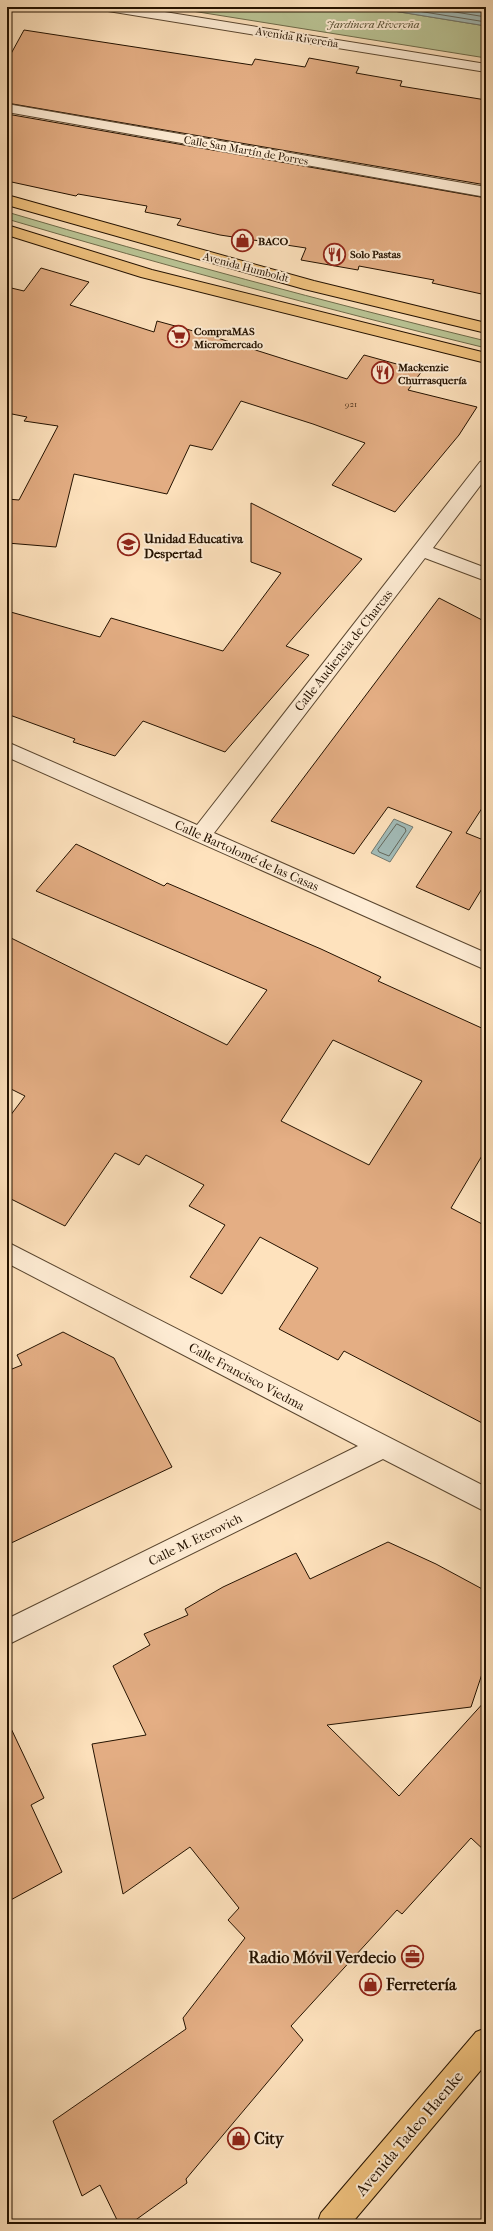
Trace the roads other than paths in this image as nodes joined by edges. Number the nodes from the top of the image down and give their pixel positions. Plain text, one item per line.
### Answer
1 (108, 7) edge
2 (486, 68) edge
3 (7, 108) edge
4 (486, 192) edge
5 (7, 200) edge
6 (7, 230) edge
7 (486, 328) edge
8 (486, 358) edge
9 (486, 466) edge
10 (421, 550) junction
11 (486, 575) edge
12 (7, 749) edge
13 (201, 835) junction
14 (486, 962) edge
15 (7, 1252) edge
16 (382, 1447) junction
17 (486, 1500) edge
18 (7, 1632) edge
19 (486, 2042) edge
20 (332, 2224) edge

1 - 2 street, Avenida Rivereña
3 - 4 street, Calle San Martín de Porres
5 - 7 main road, Avenida Humboldt
6 - 8 main road
9 - 10 street, Calle Audiencia de Charcas
10 - 11 street
10 - 13 street, Calle Audiencia de Charcas
12 - 13 street, Calle Bartolomé de las Casas
13 - 14 street, Calle Bartolomé de las Casas
15 - 16 street, Calle Francisco Viedma
16 - 17 street, Calle Francisco Viedma
16 - 18 street, Calle M. Eterovich
19 - 20 main road, Avenida Tadeo Haenke

